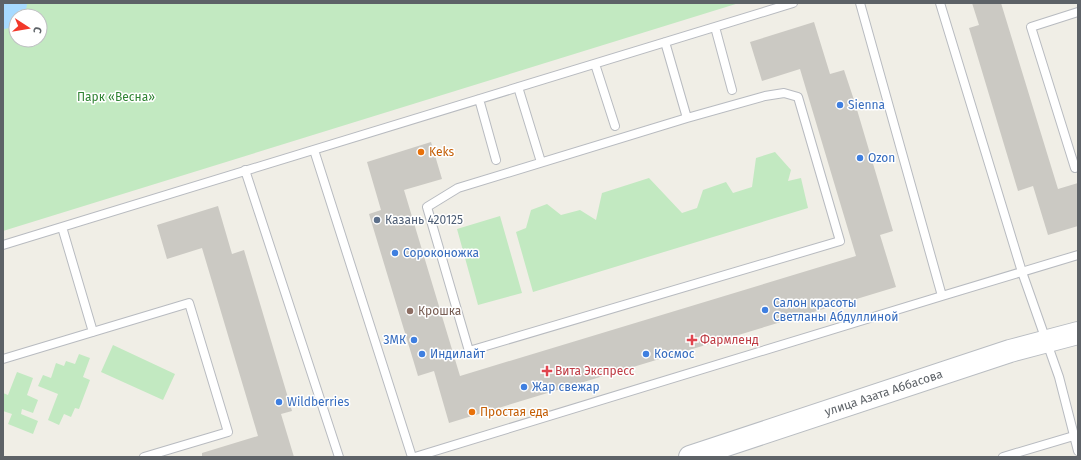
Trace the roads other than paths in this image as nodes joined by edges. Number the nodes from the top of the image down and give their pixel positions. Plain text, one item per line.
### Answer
1 (793, 3) edge
2 (860, 3) edge
3 (940, 3) edge
4 (1078, 12) edge
5 (714, 27) junction
6 (665, 42) junction
7 (595, 64) junction
8 (518, 87) junction
9 (732, 90) dead end
10 (479, 99) junction
11 (687, 118) junction
12 (615, 126) dead end
13 (314, 150) junction
14 (496, 160) dead end
15 (541, 162) junction
16 (1078, 168) edge
17 (245, 170) junction
18 (62, 227) junction
19 (3, 245) edge
20 (1078, 256) edge
21 (1022, 272) junction
22 (942, 296) junction
23 (93, 332) junction
24 (1078, 333) edge
25 (1046, 343) junction
26 (3, 359) edge
27 (1076, 435) edge
28 (1078, 451) edge
29 (144, 457) edge
30 (339, 457) edge
31 (412, 457) edge
32 (415, 457) edge
33 (690, 457) edge
34 (1003, 457) edge

1 - 5 lane
2 - 22 lane
3 - 21 lane
4 - 16 lane
5 - 6 lane
5 - 9 lane
6 - 7 lane
6 - 11 lane
7 - 8 lane
7 - 12 lane
8 - 10 lane
8 - 15 lane
10 - 13 lane
10 - 14 lane
11 - 15 lane
11 - 15 lane
13 - 17 lane
13 - 31 lane
17 - 18 lane
17 - 30 lane
18 - 19 lane
18 - 23 lane
20 - 21 lane
21 - 22 lane
21 - 25 lane
22 - 32 lane
23 - 26 lane
23 - 29 lane
24 - 25 street, улица Азата Аббасова
25 - 27 lane
25 - 33 street, улица Азата Аббасова
27 - 28 lane
27 - 34 lane

